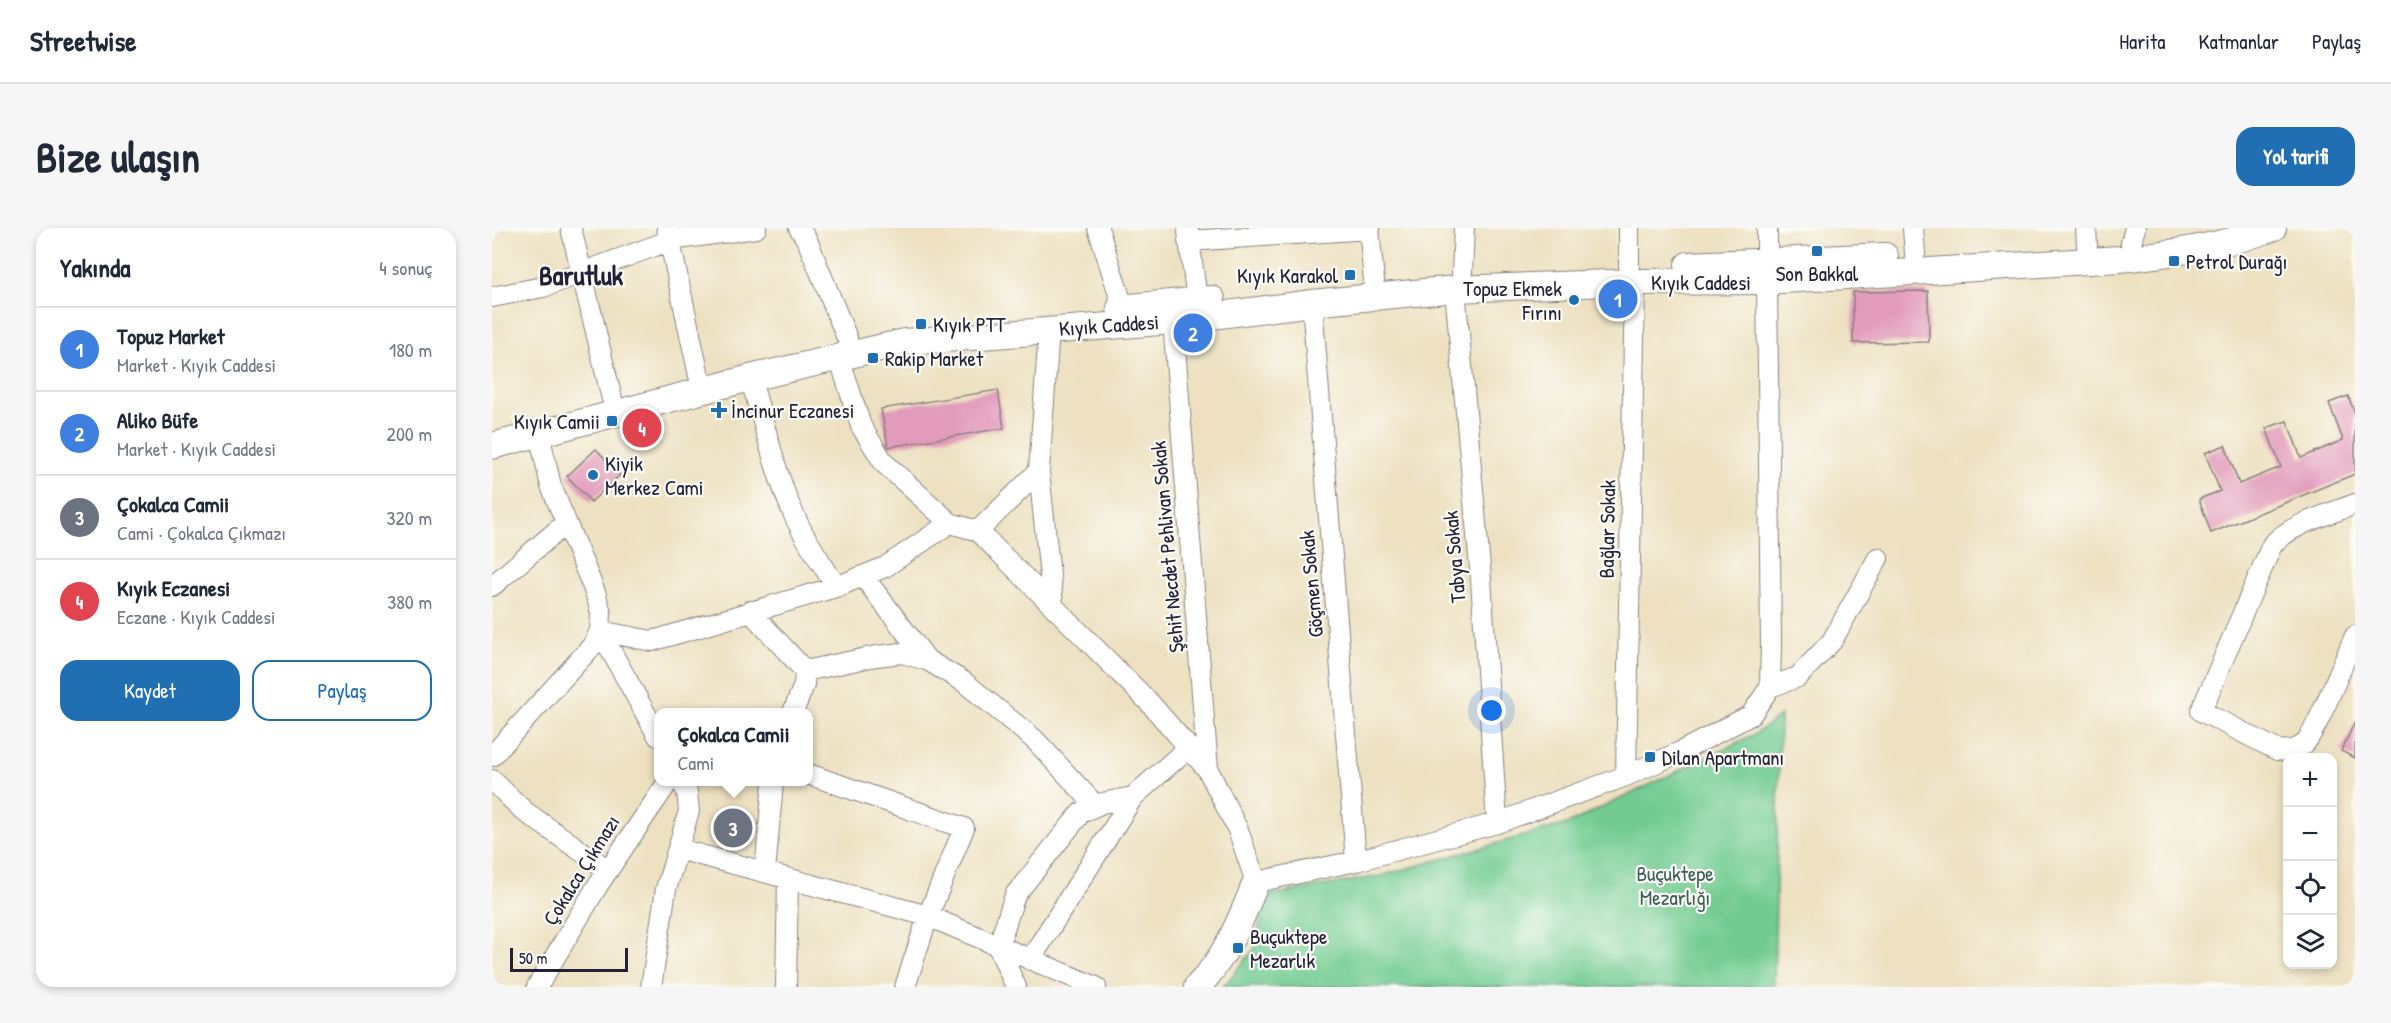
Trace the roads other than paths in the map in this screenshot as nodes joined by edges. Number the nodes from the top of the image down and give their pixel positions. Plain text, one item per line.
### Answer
1 (572, 228) edge
2 (756, 228) edge
3 (799, 228) edge
4 (1098, 228) edge
5 (1464, 228) edge
6 (1629, 228) edge
7 (1767, 228) edge
8 (1913, 228) edge
9 (2221, 228) edge
10 (2273, 228) edge
11 (1370, 229) edge
12 (669, 234) edge
13 (1188, 235) edge
14 (2133, 235) edge
15 (2086, 237) edge
16 (1915, 254) junction
17 (1767, 272) junction
18 (582, 273) junction
19 (1632, 274) junction
20 (1374, 281) junction
21 (1459, 281) junction
22 (492, 297) edge
23 (1197, 300) junction
24 (1312, 303) junction
25 (1123, 307) junction
26 (1172, 312) junction
27 (1049, 330) junction
28 (840, 345) junction
29 (699, 376) junction
30 (750, 378) junction
31 (612, 399) junction
32 (492, 432) edge
33 (539, 433) junction
34 (492, 446) edge
35 (1039, 471) junction
36 (2355, 504) edge
37 (566, 523) junction
38 (950, 523) junction
39 (978, 531) junction
40 (1878, 558) dead end
41 (863, 576) junction
42 (492, 586) edge
43 (836, 587) junction
44 (1053, 605) junction
45 (750, 611) junction
46 (600, 632) junction
47 (2355, 636) edge
48 (927, 660) junction
49 (805, 670) junction
50 (1770, 687) junction
51 (795, 708) edge
52 (654, 729) edge
53 (1189, 747) junction
54 (492, 756) edge
55 (1208, 770) junction
56 (813, 776) edge
57 (1626, 776) junction
58 (492, 780) edge
59 (665, 786) edge
60 (690, 786) edge
61 (772, 786) edge
62 (1133, 797) junction
63 (1096, 806) junction
64 (1497, 823) junction
65 (678, 849) junction
66 (1356, 861) junction
67 (608, 870) junction
68 (765, 872) junction
69 (788, 879) junction
70 (1256, 882) junction
71 (928, 916) junction
72 (998, 946) junction
73 (1030, 960) junction
74 (537, 987) edge
75 (651, 987) edge
76 (786, 987) edge
77 (905, 987) edge
78 (1016, 987) edge
79 (1096, 987) edge
80 (1197, 987) edge

1 - 18 street
2 - 12 street
3 - 28 street
4 - 25 street
5 - 21 street, Tabya Sokak
6 - 19 street, Bağlar Sokak
7 - 17 street
8 - 16 street
9 - 14 main road, Kıyık Caddesi
10 - 17 main road, Kıyık Caddesi
11 - 13 street
11 - 20 street
12 - 18 street
12 - 29 street
13 - 23 street
14 - 15 main road, Kıyık Caddesi
15 - 16 main road, Kıyık Caddesi
16 - 17 main road, Kıyık Caddesi
17 - 19 main road, Kıyık Caddesi
17 - 50 street
18 - 22 street
18 - 31 street
19 - 21 main road, Kıyık Caddesi
19 - 57 street, Bağlar Sokak
20 - 21 main road, Kıyık Caddesi
20 - 23 main road, Kıyık Caddesi
21 - 24 main road, Kıyık Caddesi
21 - 64 street, Tabya Sokak
23 - 26 main road, Kıyık Caddesi
24 - 26 main road, Kıyık Caddesi
24 - 66 street, Göçmen Sokak
25 - 26 main road, Kıyık Caddesi
25 - 28 main road, Kıyık Caddesi
26 - 27 main road, Kıyık Caddesi
26 - 55 street, Şehit Necdet Pehlivan Sokak
27 - 28 main road, Kıyık Caddesi
27 - 35 street
28 - 29 main road, Kıyık Caddesi
28 - 30 main road, Kıyık Caddesi
28 - 38 street
29 - 31 main road, Kıyık Caddesi
30 - 33 main road, Kıyık Caddesi
30 - 43 street
31 - 32 main road, Kıyık Caddesi
33 - 34 main road, Kıyık Caddesi
33 - 37 street
35 - 39 street
35 - 44 street
36 - 47 street
37 - 42 street
37 - 46 street
38 - 39 street
38 - 41 street
39 - 44 street
40 - 50 street
41 - 43 street
41 - 48 street
43 - 45 street
44 - 53 street
45 - 46 street
45 - 49 street
46 - 52 street
46 - 54 street
48 - 49 street
48 - 63 street
49 - 51 street
50 - 57 street
53 - 55 street
53 - 62 street
55 - 70 street
56 - 71 street
57 - 64 street
58 - 67 street
59 - 67 street, Çokalca Çıkmazı
60 - 65 street
61 - 68 street
62 - 63 street
62 - 73 street
63 - 72 street
64 - 66 street
65 - 68 street
65 - 75 street
66 - 70 street
67 - 74 street, Çokalca Çıkmazı
68 - 69 street
69 - 71 street
69 - 76 street
70 - 80 main road
71 - 72 street
71 - 77 street
72 - 73 street
72 - 78 street
73 - 79 street

